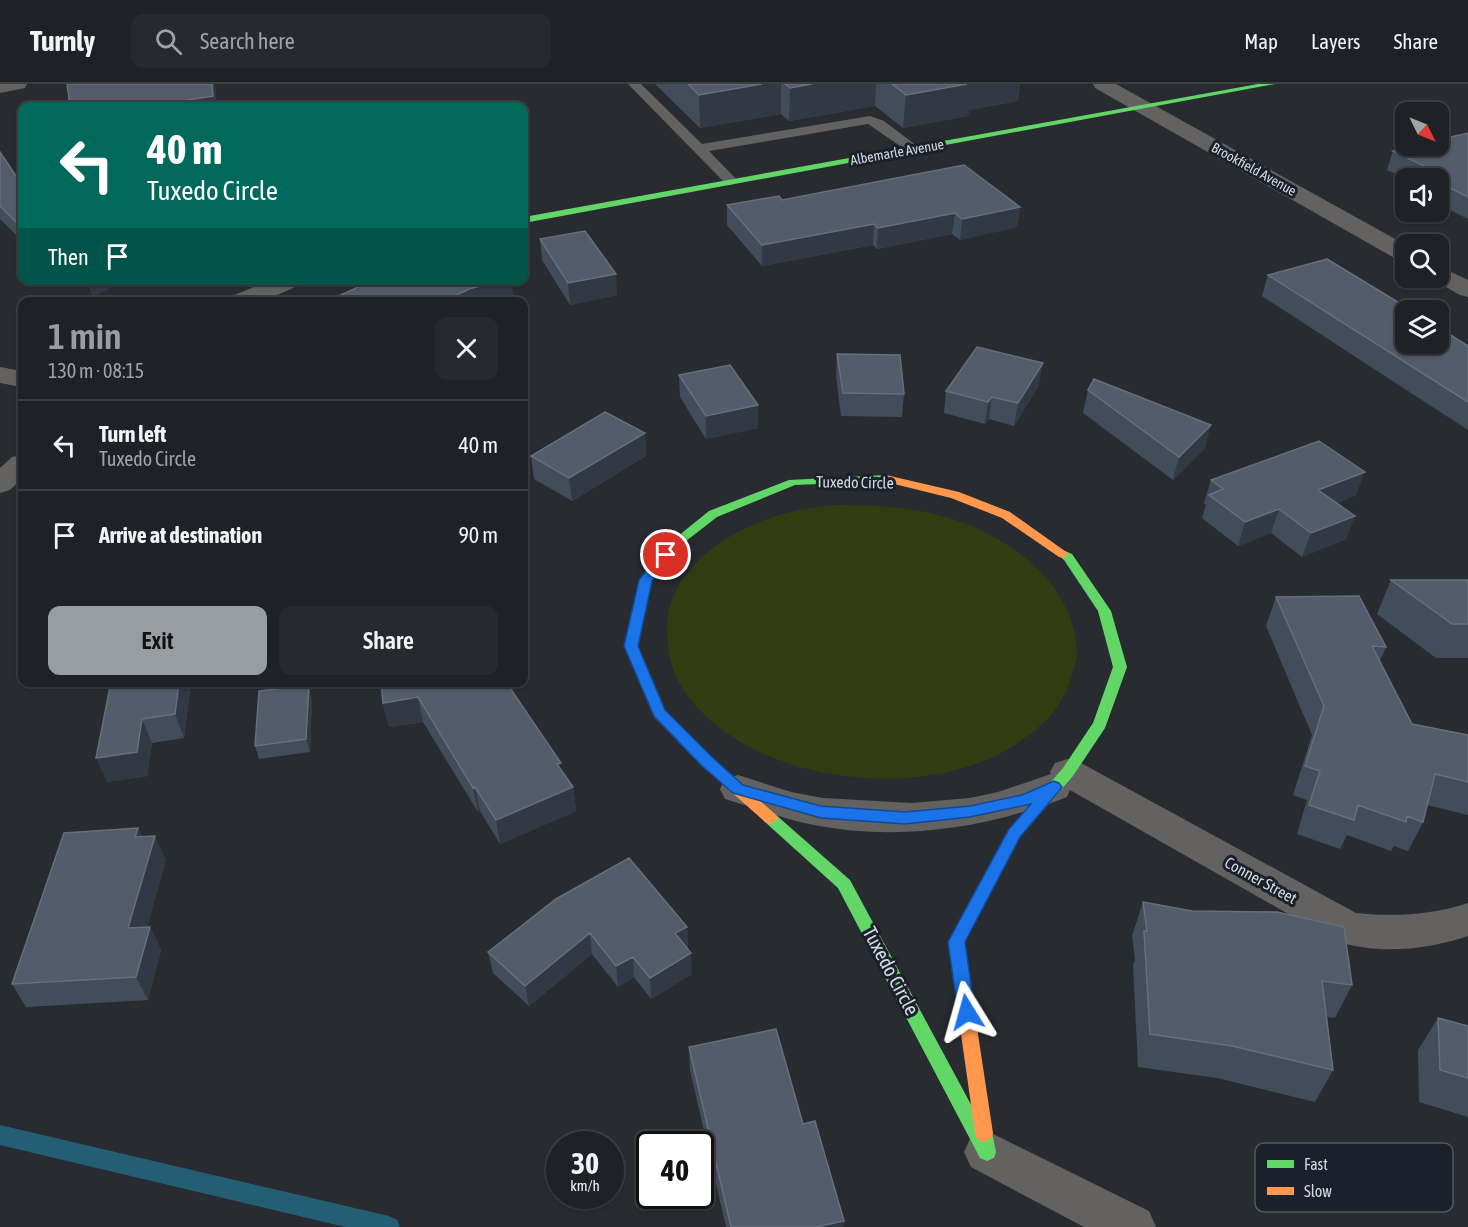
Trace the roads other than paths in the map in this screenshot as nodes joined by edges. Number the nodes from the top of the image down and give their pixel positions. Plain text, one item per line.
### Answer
1 (18, 84) edge
2 (634, 84) edge
3 (1102, 84) edge
4 (1271, 84) edge
5 (0, 87) edge
6 (1144, 108) junction
7 (698, 149) junction
8 (914, 149) junction
9 (731, 182) junction
10 (528, 219) edge
11 (1395, 249) edge
12 (1449, 279) edge
13 (280, 285) edge
14 (1468, 290) edge
15 (251, 297) edge
16 (0, 375) edge
17 (18, 378) edge
18 (18, 467) edge
19 (0, 484) edge
20 (1061, 779) junction
21 (738, 789) junction
22 (1468, 919) edge
23 (987, 1152) junction
24 (1132, 1227) edge

1 - 5 street
2 - 7 lane
3 - 6 street, Brookfield Avenue
4 - 6 street, Albemarle Avenue
6 - 8 street, Albemarle Avenue
6 - 11 street, Brookfield Avenue
7 - 8 lane
7 - 9 lane
8 - 9 street, Albemarle Avenue
9 - 10 street, Albemarle Avenue
12 - 14 street
13 - 15 street
16 - 17 street
18 - 19 street
20 - 21 street, Tuxedo Circle
20 - 21 street, Tuxedo Circle
20 - 22 street, Conner Street
20 - 23 street, Tuxedo Circle
21 - 23 street, Tuxedo Circle
23 - 24 street

